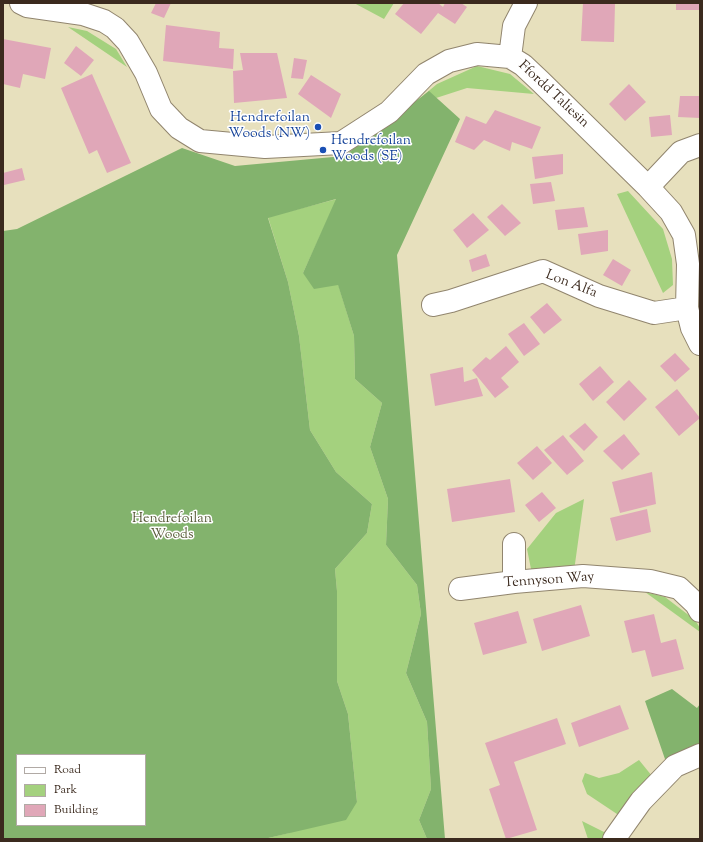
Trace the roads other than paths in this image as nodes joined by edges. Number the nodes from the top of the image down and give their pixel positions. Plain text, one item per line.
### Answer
1 (21, 3) edge
2 (526, 3) edge
3 (510, 57) junction
4 (700, 145) edge
5 (648, 187) junction
6 (433, 305) dead end
7 (687, 308) junction
8 (700, 344) edge
9 (514, 544) dead end
10 (514, 582) junction
11 (460, 589) dead end
12 (700, 611) edge
13 (700, 755) edge
14 (614, 839) edge

1 - 3 street, Ffordd Taliesin
2 - 3 street
3 - 5 street, Ffordd Taliesin
4 - 5 street
5 - 7 street, Ffordd Taliesin
6 - 7 street, Lon Alfa
7 - 8 street, Ffordd Taliesin
9 - 10 street
10 - 11 street, Tennyson Way
10 - 12 street, Tennyson Way
13 - 14 street

